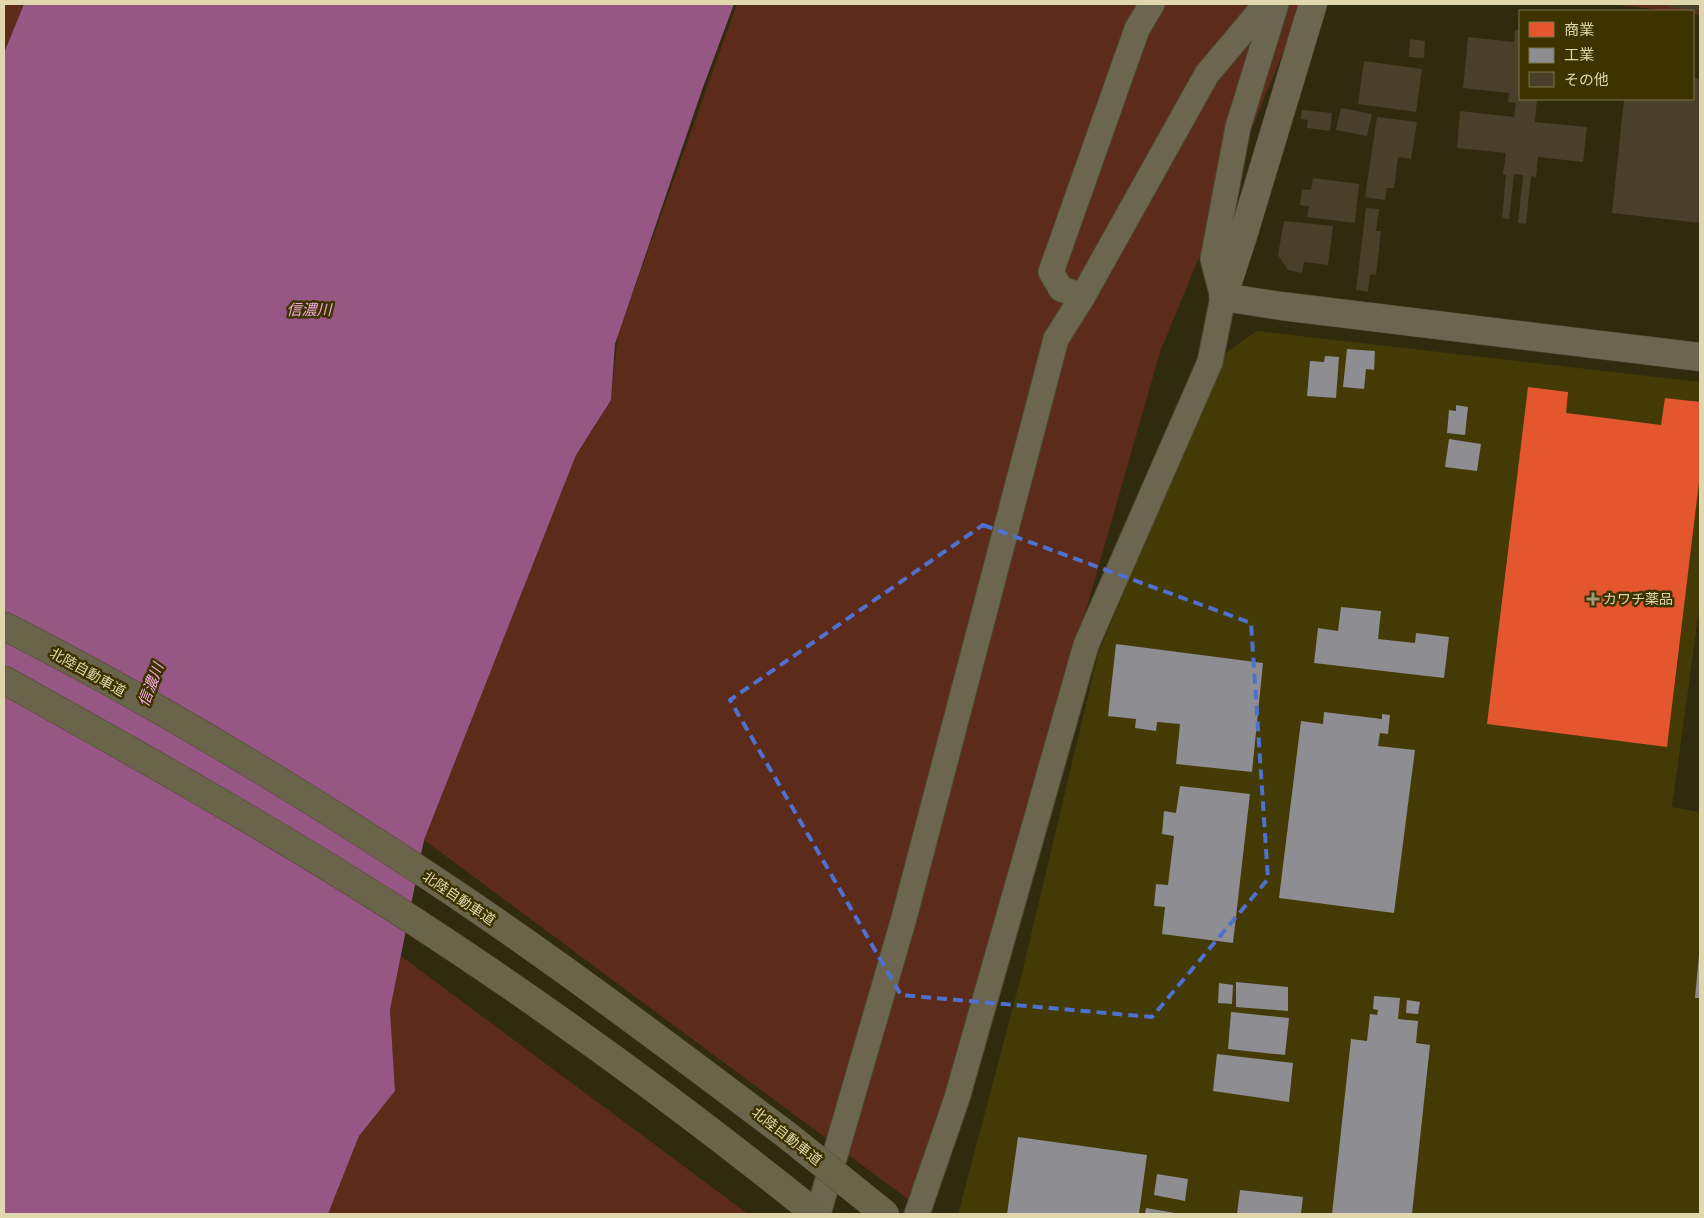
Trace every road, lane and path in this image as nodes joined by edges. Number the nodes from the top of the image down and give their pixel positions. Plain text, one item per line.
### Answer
1 (1152, 4) edge
2 (1266, 4) edge
3 (1276, 4) edge
4 (1313, 4) edge
5 (1083, 296) junction
6 (1223, 297) junction
7 (1700, 357) edge
8 (4, 626) edge
9 (4, 680) edge
10 (817, 1214) edge
11 (885, 1214) edge
12 (918, 1214) edge

1 - 5 street
2 - 5 street
3 - 6 street
4 - 6 street
5 - 10 street
6 - 7 street
6 - 12 street
8 - 11 highway, 北陸自動車道, bridge
9 - 10 highway

